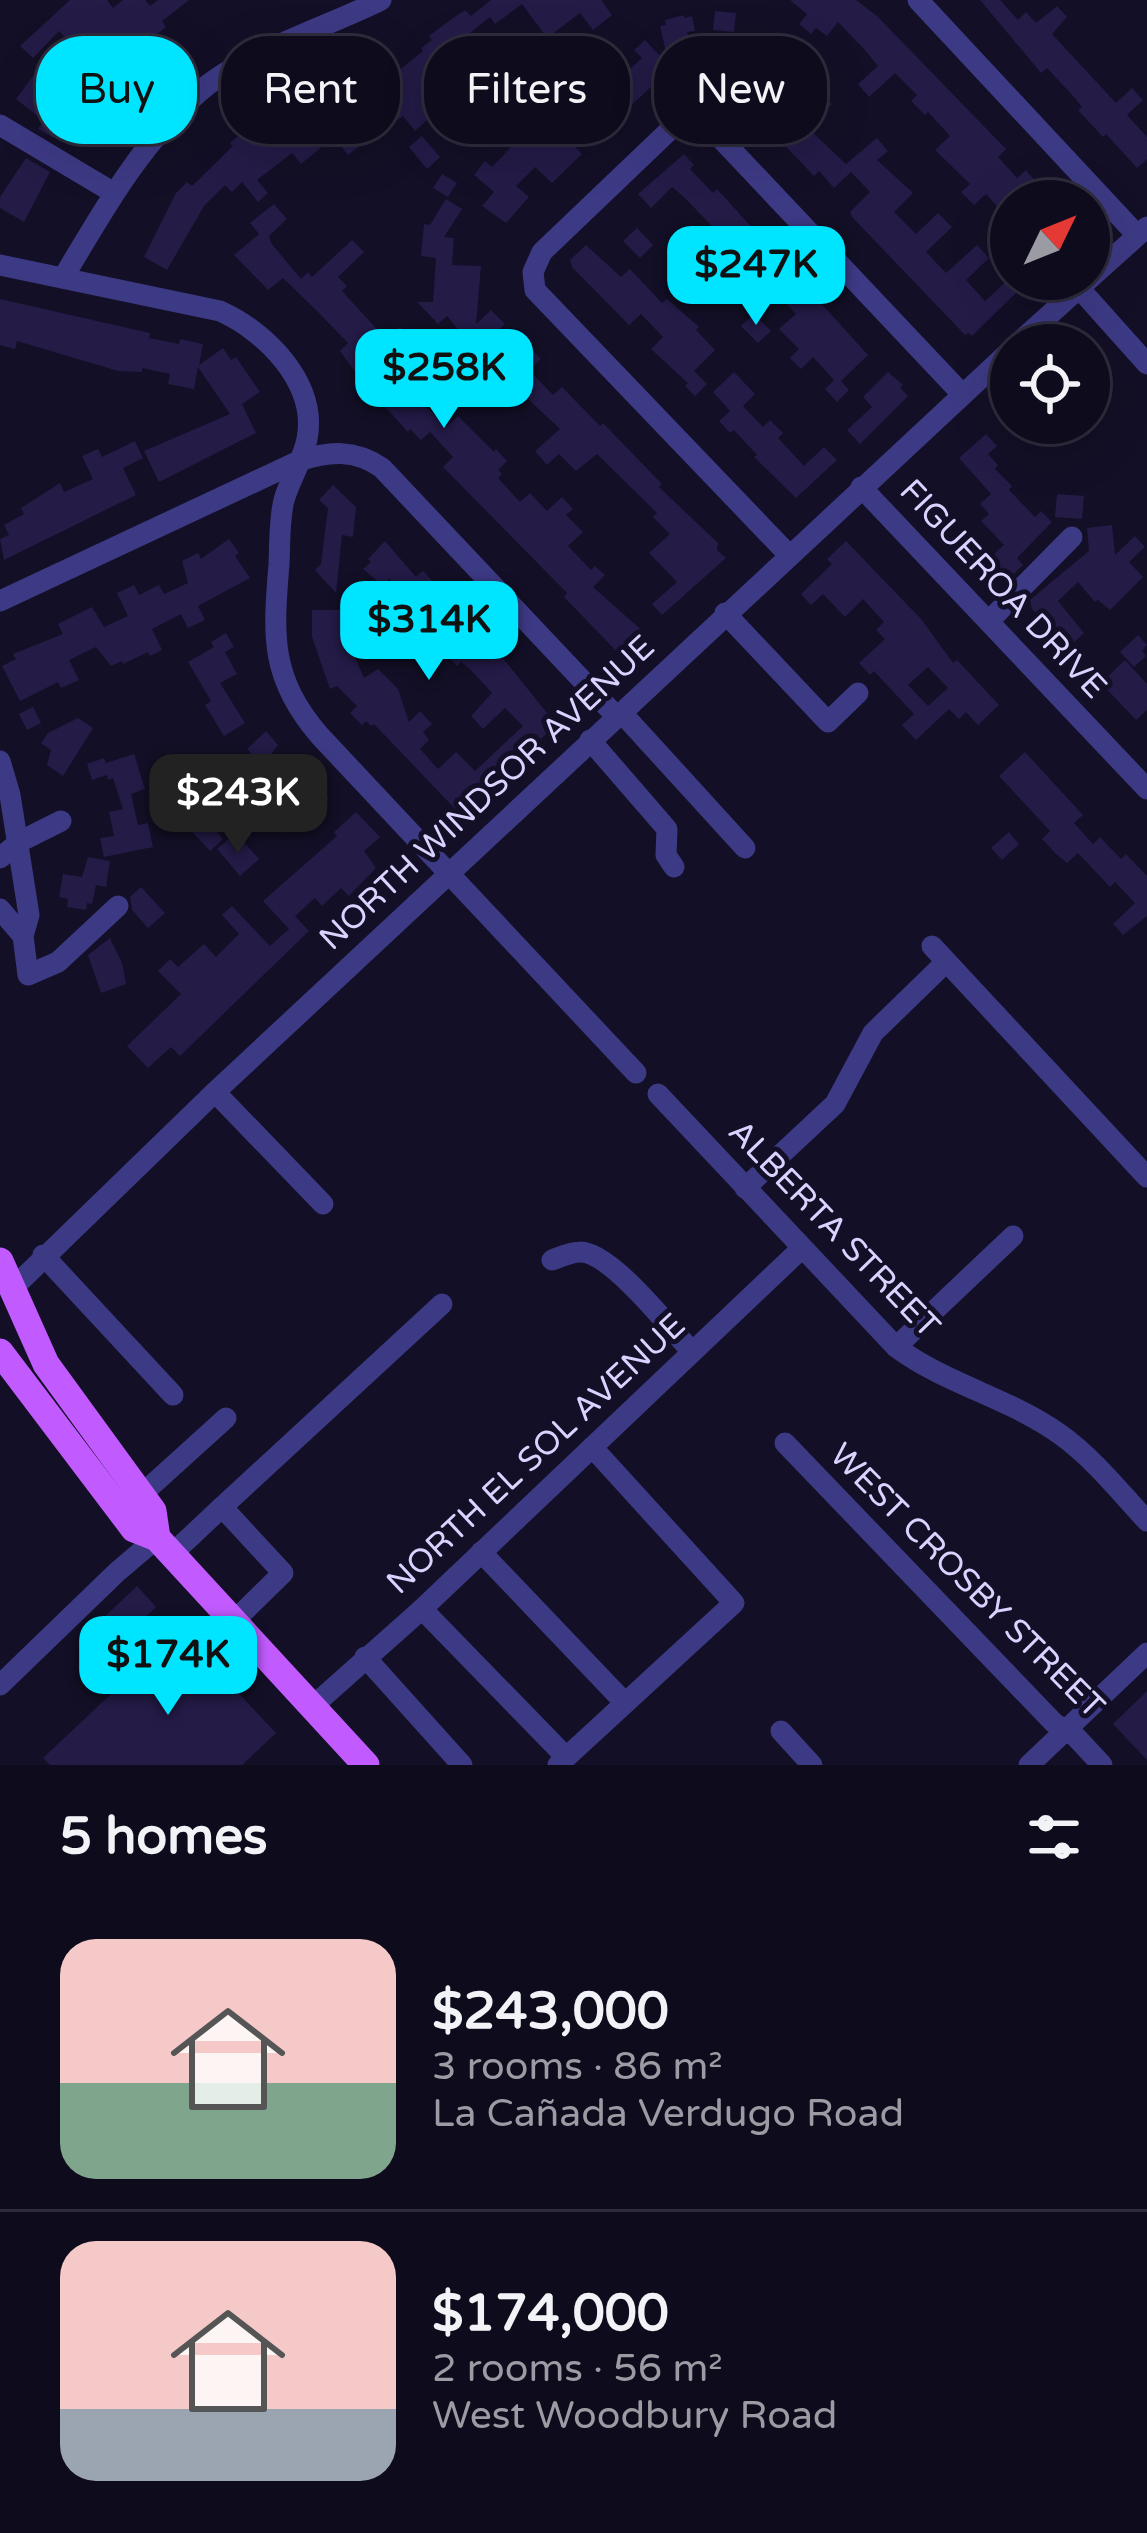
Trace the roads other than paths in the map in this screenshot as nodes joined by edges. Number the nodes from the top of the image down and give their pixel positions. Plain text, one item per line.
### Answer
1 (381, 0) edge
2 (918, 0) edge
3 (0, 125) edge
4 (114, 193) junction
5 (1142, 231) edge
6 (1110, 260) edge
7 (0, 266) edge
8 (63, 278) junction
9 (1066, 300) edge
10 (1090, 300) edge
11 (1039, 324) edge
12 (1147, 364) edge
13 (990, 369) edge
14 (962, 394) junction
15 (299, 461) junction
16 (861, 487) junction
17 (1072, 536) dead end
18 (788, 554) junction
19 (0, 602) edge
20 (725, 614) junction
21 (989, 621) junction
22 (858, 693) dead end
23 (618, 714) junction
24 (590, 740) junction
25 (0, 761) edge
26 (1143, 777) edge
27 (61, 821) dead end
28 (19, 842) junction
29 (745, 848) dead end
30 (0, 858) edge
31 (674, 867) dead end
32 (448, 873) junction
33 (118, 906) dead end
34 (0, 909) edge
35 (23, 936) junction
36 (637, 1073) dead end
37 (215, 1092) junction
38 (658, 1094) dead end
39 (1147, 1177) edge
40 (745, 1188) junction
41 (323, 1204) dead end
42 (1012, 1236) dead end
43 (802, 1248) junction
44 (43, 1255) junction
45 (552, 1259) dead end
46 (0, 1261) edge
47 (6, 1294) edge
48 (442, 1304) dead end
49 (896, 1347) junction
50 (0, 1352) edge
51 (692, 1352) junction
52 (173, 1395) dead end
53 (226, 1418) dead end
54 (784, 1443) dead end
55 (592, 1448) junction
56 (140, 1495) junction
57 (222, 1507) junction
58 (1147, 1521) edge
59 (165, 1546) junction
60 (482, 1552) junction
61 (422, 1609) junction
62 (233, 1622) junction
63 (1147, 1653) edge
64 (365, 1658) junction
65 (0, 1685) edge
66 (625, 1703) junction
67 (313, 1706) junction
68 (781, 1731) dead end
69 (1065, 1731) junction
70 (562, 1761) edge
71 (358, 1762) edge
72 (462, 1765) edge
73 (812, 1765) edge
74 (1029, 1765) edge
75 (1102, 1765) edge

1 - 4 street
2 - 5 street
3 - 4 street
4 - 8 street
5 - 6 street, NORTH WINDSOR AVENUE
7 - 8 street
8 - 15 street
9 - 11 street, NORTH WINDSOR AVENUE
10 - 12 street
13 - 14 street, NORTH WINDSOR AVENUE
14 - 16 street, NORTH WINDSOR AVENUE
14 - 18 street
15 - 19 street
15 - 23 street
15 - 32 street
16 - 18 street, NORTH WINDSOR AVENUE
16 - 21 street, FIGUEROA DRIVE
17 - 21 street
18 - 20 street, NORTH WINDSOR AVENUE
20 - 22 street
20 - 23 street, NORTH WINDSOR AVENUE
21 - 26 street, FIGUEROA DRIVE
23 - 24 street, NORTH WINDSOR AVENUE
23 - 29 street
24 - 31 street
24 - 32 street, NORTH WINDSOR AVENUE
25 - 28 street
27 - 28 street
28 - 30 street
28 - 35 street
32 - 36 street
32 - 37 street, NORTH WINDSOR AVENUE
33 - 35 street
34 - 35 street
37 - 41 street
37 - 44 street, NORTH WINDSOR AVENUE
38 - 40 street, ALBERTA STREET
39 - 40 street
40 - 43 street, ALBERTA STREET
42 - 49 street
43 - 49 street, ALBERTA STREET
43 - 51 street, NORTH EL SOL AVENUE
44 - 47 street, NORTH WINDSOR AVENUE
44 - 52 street
45 - 51 street
46 - 47 main road
47 - 56 main road
48 - 57 street
49 - 58 street, ALBERTA STREET
50 - 59 main road
51 - 55 street, NORTH EL SOL AVENUE
53 - 56 street
54 - 69 street, WEST CROSBY STREET
55 - 60 street, NORTH EL SOL AVENUE
55 - 66 street
56 - 59 main road
57 - 59 street
57 - 62 street
59 - 62 main road
59 - 65 street
60 - 61 street, NORTH EL SOL AVENUE
60 - 66 street
61 - 64 street, NORTH EL SOL AVENUE
61 - 70 street
62 - 67 main road
63 - 69 street
64 - 67 street, NORTH EL SOL AVENUE
64 - 72 street
66 - 70 street
67 - 71 main road
68 - 73 street
69 - 74 street
69 - 75 street, WEST CROSBY STREET

